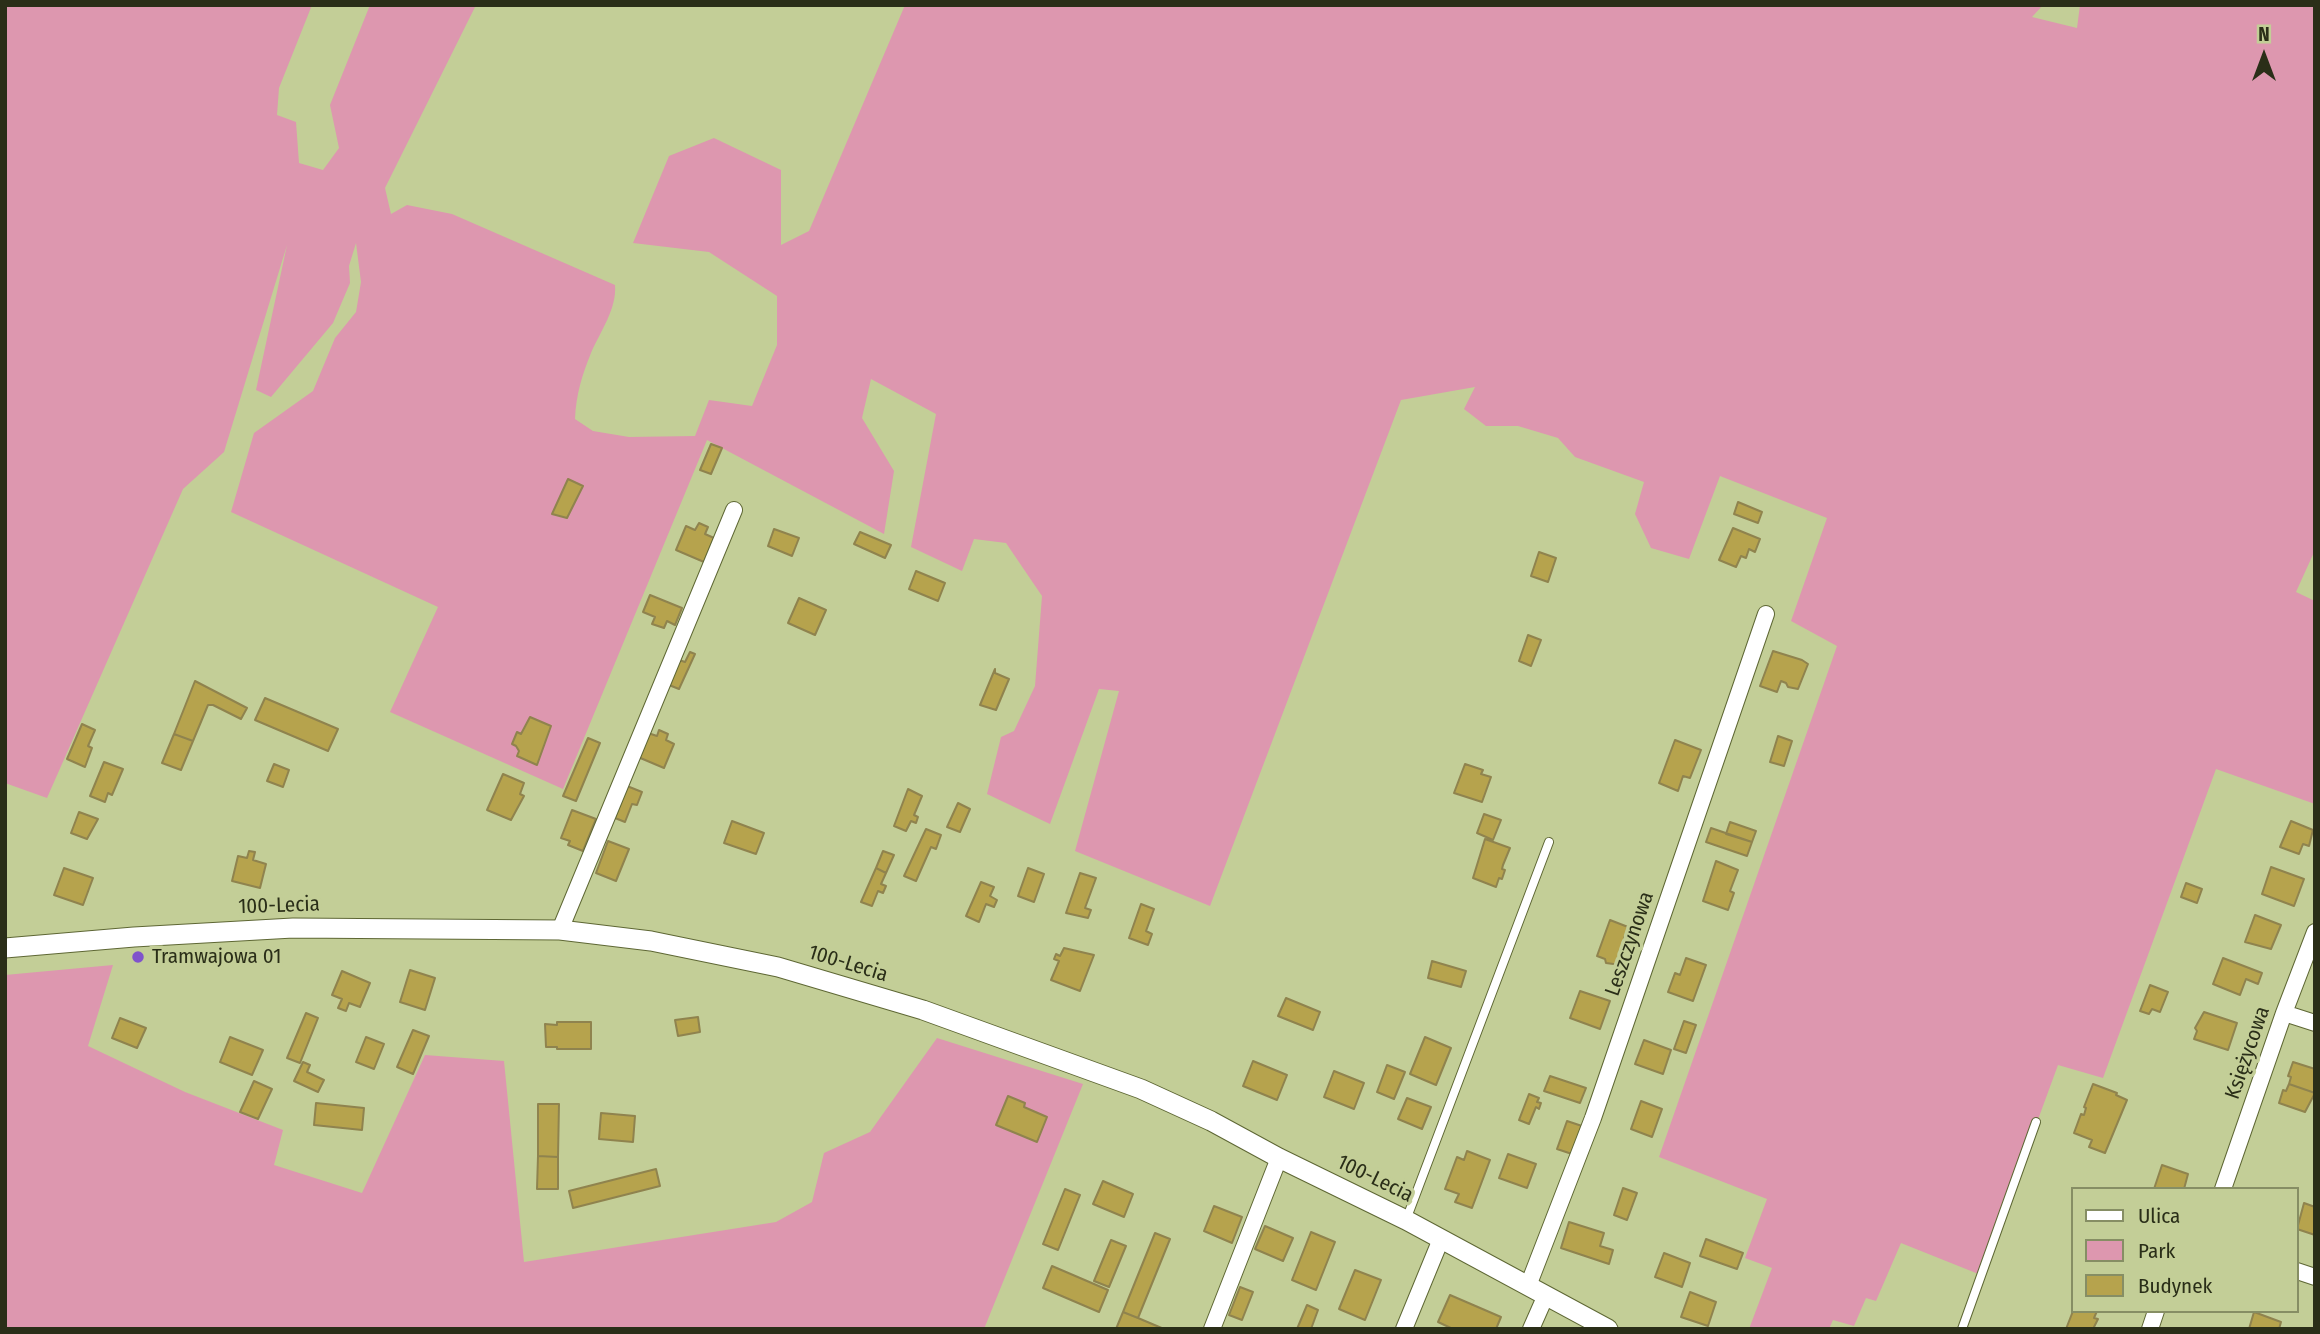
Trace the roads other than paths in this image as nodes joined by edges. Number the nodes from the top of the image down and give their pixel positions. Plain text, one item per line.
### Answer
1 (734, 510) dead end
2 (1766, 614) dead end
3 (1549, 842) dead end
4 (560, 930) junction
5 (2315, 932) edge
6 (5, 948) edge
7 (2284, 1013) junction
8 (2315, 1023) edge
9 (2036, 1122) dead end
10 (1279, 1158) junction
11 (2224, 1187) edge
12 (1406, 1220) junction
13 (1441, 1239) junction
14 (1537, 1291) junction
15 (1212, 1329) edge
16 (1404, 1329) edge
17 (1531, 1329) edge
18 (1608, 1329) edge
19 (1962, 1329) edge

1 - 4 street
2 - 14 street, Leszczynowa
3 - 12 lane
4 - 6 street, 100-Lecia
4 - 10 street, 100-Lecia
5 - 7 street, Księżycowa
7 - 8 street
7 - 11 street, Księżycowa
9 - 19 lane
10 - 12 street, 100-Lecia
10 - 15 street
12 - 13 street, 100-Lecia
13 - 14 street, 100-Lecia
13 - 16 street
14 - 17 street, Leszczynowa
14 - 18 street, 100-Lecia

